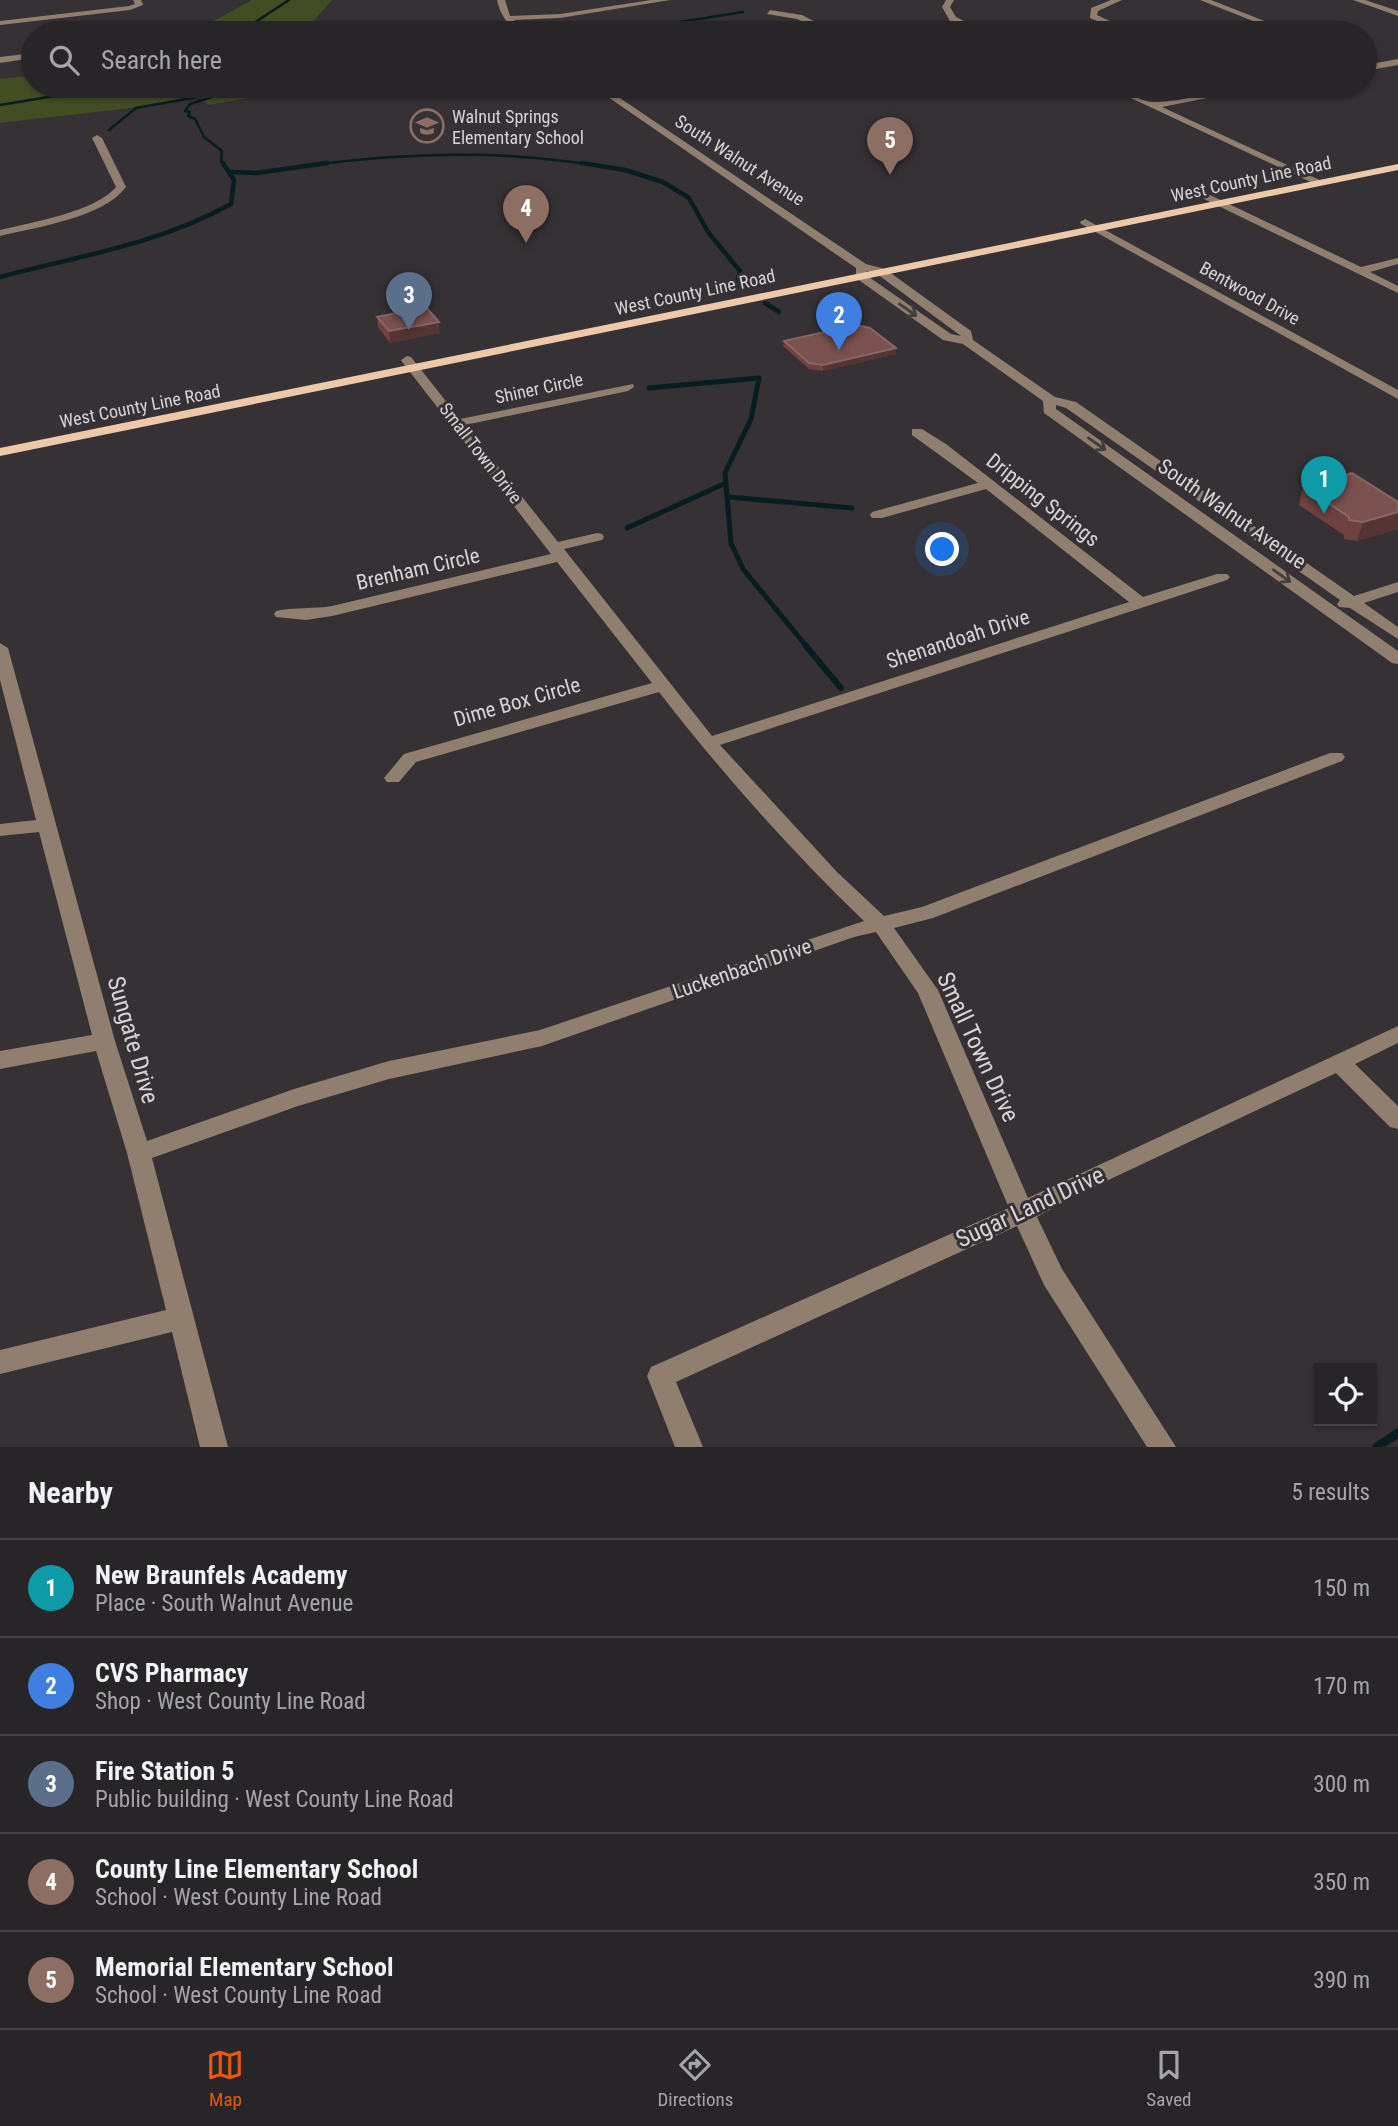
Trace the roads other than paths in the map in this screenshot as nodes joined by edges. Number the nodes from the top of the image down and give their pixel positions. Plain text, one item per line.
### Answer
1 (501, 0) edge
2 (666, 0) edge
3 (950, 0) edge
4 (1118, 0) edge
5 (1204, 0) edge
6 (1357, 0) edge
7 (137, 3) edge
8 (770, 12) dead end
9 (1398, 14) edge
10 (507, 18) junction
11 (1, 20) edge
12 (510, 21) edge
13 (808, 21) edge
14 (957, 21) edge
15 (1104, 21) edge
16 (1260, 21) edge
17 (21, 57) edge
18 (0, 60) edge
19 (1398, 62) edge
20 (1377, 66) edge
21 (613, 98) edge
22 (1138, 98) edge
23 (1195, 98) edge
24 (1155, 105) junction
25 (97, 138) dead end
26 (1398, 158) edge
27 (1398, 167) edge
28 (1307, 176) junction
29 (1321, 183) junction
30 (1208, 197) junction
31 (1222, 204) junction
32 (1091, 225) junction
33 (0, 233) edge
34 (1398, 261) edge
35 (861, 271) junction
36 (881, 271) junction
37 (1360, 271) junction
38 (1398, 290) edge
39 (967, 341) junction
40 (410, 364) junction
41 (628, 387) dead end
42 (1398, 395) edge
43 (1050, 400) junction
44 (458, 423) junction
45 (917, 432) dead end
46 (0, 441) edge
47 (0, 452) edge
48 (989, 484) junction
49 (877, 515) dead end
50 (597, 537) dead end
51 (559, 552) junction
52 (1222, 576) dead end
53 (1398, 587) edge
54 (1353, 602) junction
55 (1141, 603) junction
56 (1328, 609) junction
57 (282, 614) dead end
58 (1398, 634) edge
59 (1398, 659) edge
60 (2, 661) edge
61 (663, 685) junction
62 (708, 743) junction
63 (1336, 757) dead end
64 (393, 778) dead end
65 (47, 825) junction
66 (0, 830) edge
67 (880, 924) junction
68 (1398, 1034) edge
69 (104, 1041) junction
70 (0, 1060) edge
71 (1340, 1063) junction
72 (1398, 1120) edge
73 (139, 1153) junction
74 (1024, 1212) junction
75 (180, 1318) junction
76 (0, 1362) edge
77 (214, 1447) edge
78 (689, 1447) edge
79 (1162, 1447) edge

1 - 10 street
2 - 10 street
3 - 14 street
4 - 15 street
5 - 16 street
6 - 9 street
7 - 11 street
8 - 13 street
10 - 12 street
17 - 18 street
19 - 20 street
21 - 35 street, South Walnut Avenue
22 - 24 street
23 - 24 street
24 - 28 street
25 - 33 street
26 - 28 main road, West County Line Road
27 - 29 main road, West County Line Road
28 - 29 street
28 - 30 main road, West County Line Road
29 - 31 main road, West County Line Road
30 - 31 street
30 - 32 main road, West County Line Road
31 - 32 main road, West County Line Road
31 - 37 street
32 - 35 main road, West County Line Road
32 - 36 main road, West County Line Road
32 - 42 street, Bentwood Drive
34 - 37 street
35 - 36 street, South Walnut Avenue
35 -> 39 street, South Walnut Avenue
35 - 40 main road, West County Line Road
36 - 39 street, South Walnut Avenue
37 - 38 street
39 - 43 street, South Walnut Avenue
40 - 44 street, Small Town Drive
40 - 46 main road, West County Line Road
40 - 47 main road, West County Line Road
41 - 44 street, Shiner Circle
43 - 54 street, South Walnut Avenue
43 -> 56 street, South Walnut Avenue
44 - 51 street, Small Town Drive
45 - 48 street, Dripping Springs
48 - 49 street
48 - 55 street, Dripping Springs
50 - 51 street
51 - 57 street, Brenham Circle
51 - 61 street, Small Town Drive
52 - 55 street, Shenandoah Drive
53 - 54 street
54 - 56 street
54 - 58 street, South Walnut Avenue
55 - 62 street, Shenandoah Drive
56 - 59 street, South Walnut Avenue
60 - 65 street, Sungate Drive
61 - 62 street, Small Town Drive
61 - 64 street, Dime Box Circle
62 - 67 street, Small Town Drive
63 - 67 street, Luckenbach Drive
65 - 66 street
65 - 69 street, Sungate Drive
67 - 73 street, Luckenbach Drive
67 - 74 street, Small Town Drive
68 - 71 street, Sugar Land Drive
69 - 70 street
69 - 73 street, Sungate Drive
71 - 72 street
71 - 74 street, Sugar Land Drive
73 - 75 street, Sungate Drive
74 - 78 street, Sugar Land Drive
74 - 79 street, Small Town Drive
75 - 76 street
75 - 77 street, Sungate Drive

